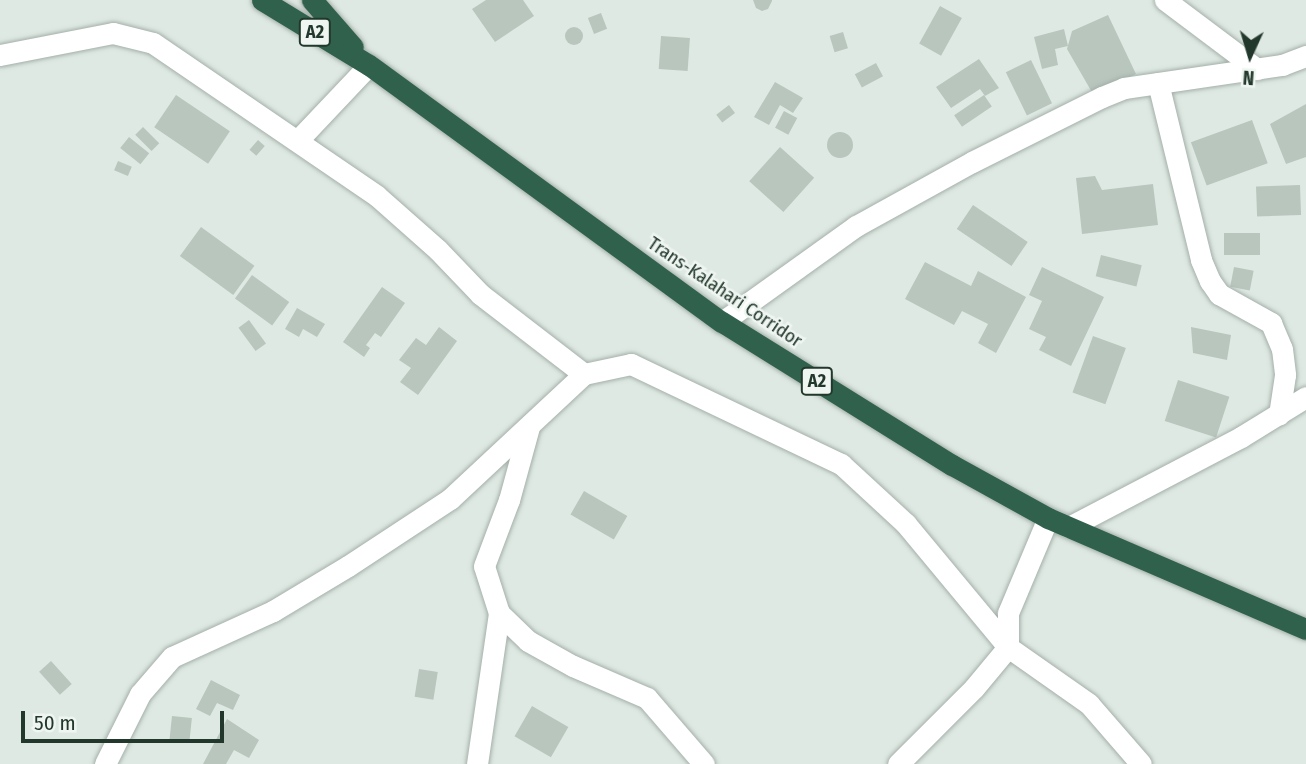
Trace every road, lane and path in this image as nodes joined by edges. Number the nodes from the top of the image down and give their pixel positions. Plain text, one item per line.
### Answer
1 (262, 0) edge
2 (312, 0) edge
3 (1165, 0) edge
4 (0, 55) edge
5 (1306, 56) edge
6 (369, 65) junction
7 (1257, 69) junction
8 (1158, 83) junction
9 (299, 139) junction
10 (722, 322) junction
11 (584, 374) junction
12 (1306, 397) edge
13 (1279, 415) junction
14 (529, 427) junction
15 (1048, 517) junction
16 (1069, 527) junction
17 (499, 612) junction
18 (1306, 629) edge
19 (1008, 647) junction
20 (105, 764) edge
21 (477, 764) edge
22 (704, 764) edge
23 (898, 764) edge
24 (1141, 764) edge

1 - 6 highway, Trans-Kalahari Corridor / A2
2 - 6 highway, Trans-Kalahari Corridor / A2
3 - 7 street
4 - 9 street
5 - 7 street
6 - 9 street
6 - 10 highway, Trans-Kalahari Corridor / A2
7 - 8 street
8 - 10 street
8 - 13 street
9 - 11 street
10 - 15 highway, Trans-Kalahari Corridor / A2
11 - 14 street
11 - 19 street
12 - 13 street
13 - 16 street
14 - 17 street
14 - 20 street
15 - 16 highway, Trans-Kalahari Corridor / A2
15 - 19 street
16 - 18 highway, Trans-Kalahari Corridor / A2
17 - 21 street
17 - 22 street
19 - 23 street
19 - 24 street

